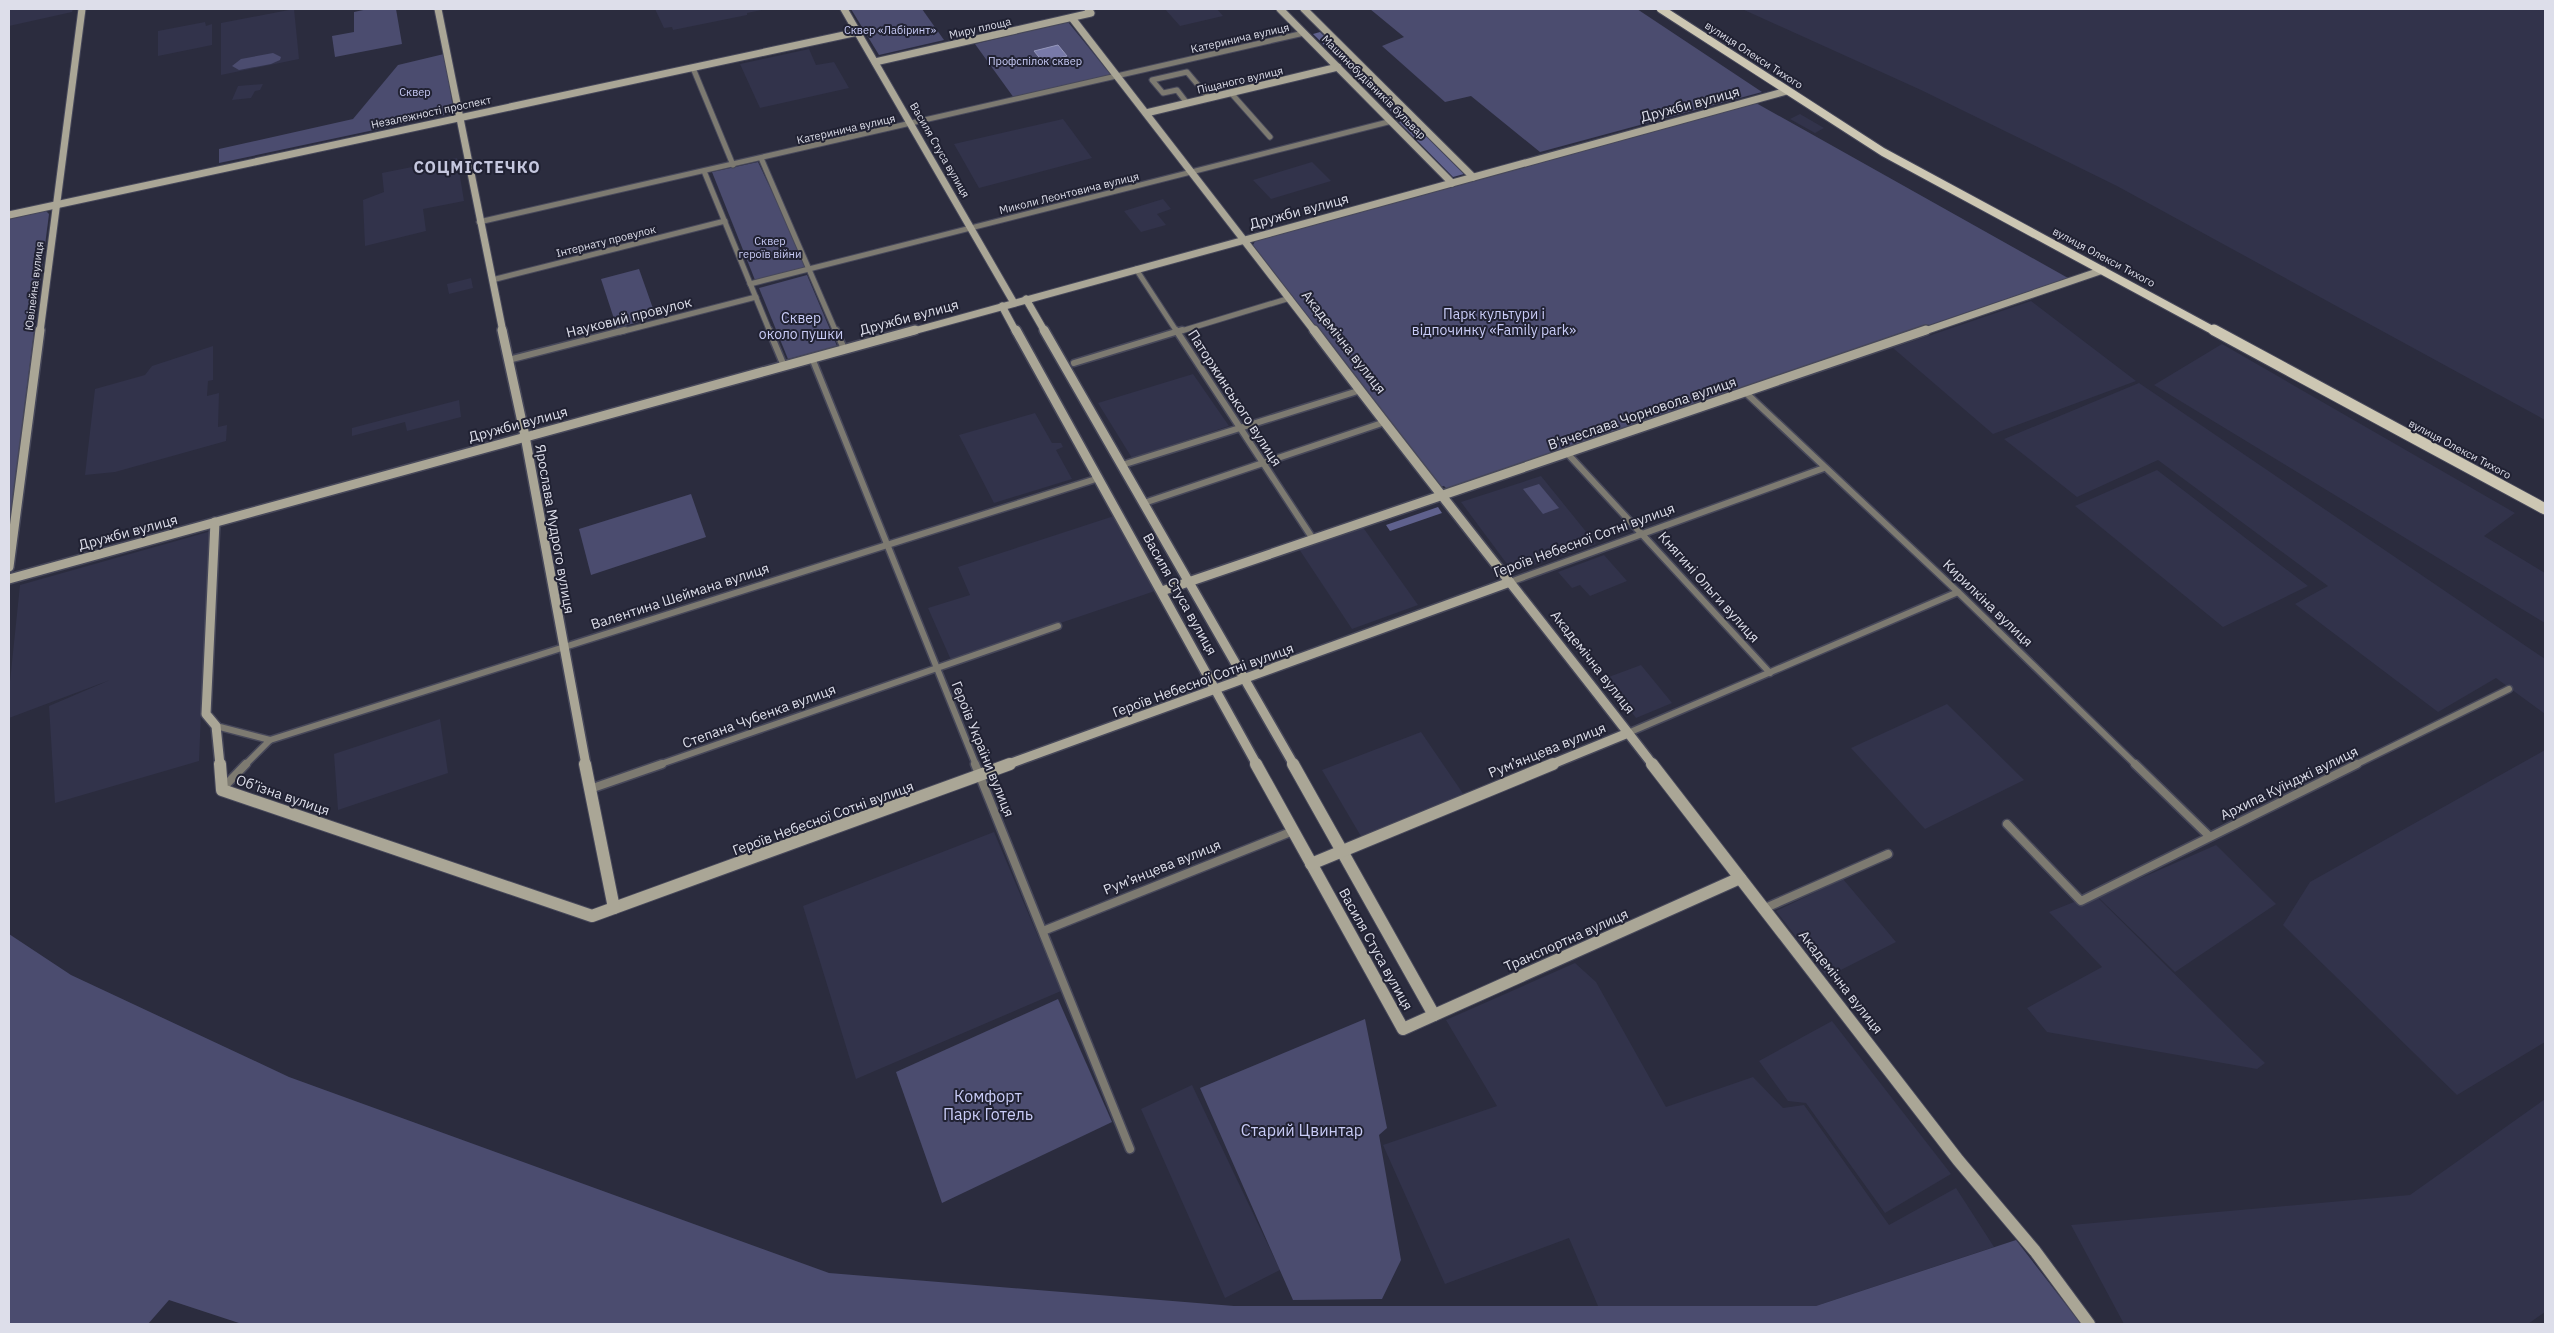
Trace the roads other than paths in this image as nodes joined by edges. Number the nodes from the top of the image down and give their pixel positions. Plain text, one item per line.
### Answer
1 (82, 9) edge
2 (438, 9) edge
3 (844, 9) edge
4 (1088, 9) edge
5 (1280, 9) edge
6 (1304, 9) edge
7 (1661, 9) edge
8 (1072, 18) junction
9 (858, 32) junction
10 (1304, 33) junction
11 (875, 62) junction
12 (1338, 67) junction
13 (693, 68) junction
14 (1117, 76) junction
15 (1787, 91) junction
16 (1232, 92) junction
17 (1209, 98) junction
18 (1187, 103) junction
19 (1146, 113) junction
20 (459, 118) junction
21 (1392, 121) junction
22 (911, 124) junction
23 (1270, 137) dead end
24 (761, 158) junction
25 (733, 165) junction
26 (704, 171) junction
27 (1191, 172) junction
28 (1473, 177) junction
29 (1452, 183) junction
30 (56, 204) junction
31 (9, 215) edge
32 (725, 221) junction
33 (479, 222) junction
34 (971, 228) junction
35 (1245, 240) junction
36 (809, 269) junction
37 (1136, 269) junction
38 (2103, 270) junction
39 (492, 280) junction
40 (750, 284) junction
41 (756, 297) junction
42 (1290, 298) junction
43 (1026, 300) junction
44 (1014, 303) junction
45 (1002, 306) junction
46 (1178, 332) junction
47 (844, 349) junction
48 (812, 358) junction
49 (508, 360) junction
50 (1074, 362) dead end
51 (784, 366) junction
52 (1361, 390) junction
53 (1746, 392) junction
54 (1385, 422) junction
55 (1240, 428) junction
56 (525, 436) junction
57 (1567, 453) junction
58 (1263, 463) junction
59 (1122, 465) junction
60 (1824, 468) junction
61 (1099, 478) junction
62 (1440, 496) junction
63 (1144, 503) junction
64 (2545, 509) edge
65 (215, 522) junction
66 (1644, 533) junction
67 (1313, 539) junction
68 (886, 543) junction
69 (9, 567) edge
70 (9, 579) edge
71 (1189, 582) junction
72 (1510, 582) junction
73 (1162, 591) junction
74 (1958, 592) junction
75 (1058, 626) dead end
76 (562, 647) junction
77 (936, 667) junction
78 (1770, 673) junction
79 (1245, 679) junction
80 (2509, 689) dead end
81 (1215, 690) junction
82 (216, 726) junction
83 (1628, 733) junction
84 (270, 740) junction
85 (980, 776) junction
86 (590, 789) junction
87 (222, 790) junction
88 (2007, 824) dead end
89 (1293, 832) junction
90 (2209, 836) junction
91 (1343, 851) junction
92 (1888, 854) dead end
93 (1311, 864) junction
94 (1740, 878) junction
95 (614, 908) junction
96 (1763, 909) junction
97 (592, 916) joint
98 (1043, 931) junction
99 (1434, 1016) junction
100 (1403, 1029) joint
101 (1130, 1149) dead end
102 (2089, 1324) edge

1 - 30 street, Ювілейна вулиця
2 - 20 street, Ярослава Мудрого вулиця
3 - 9 street, Василя Стуса вулиця
4 - 8 street, Миру площа
5 - 10 street, Машинобудівників бульвар
6 - 28 street, Машинобудівників бульвар
7 - 15 main road, вулиця Олекси Тихого
8 - 11 street, Миру площа
8 - 14 street, Академічна вулиця
9 - 11 street, Василя Стуса вулиця
9 - 13 street, Незалежності проспект
10 - 12 street, Машинобудівників бульвар
10 - 14 street, Катеринича вулиця
11 - 22 street, Василя Стуса вулиця
12 - 16 street, Піщаного вулиця
12 - 21 street, Машинобудівників бульвар
13 - 20 street, Незалежності проспект
13 - 25 street
14 - 19 street, Академічна вулиця
14 - 22 street, Катеринича вулиця
15 - 28 street, Дружби вулиця
15 - 38 main road, вулиця Олекси Тихого
16 - 17 street, Піщаного вулиця
16 - 23 street
17 - 18 street, Піщаного вулиця
17 - 18 street
18 - 19 street, Піщаного вулиця
19 - 27 street, Академічна вулиця
20 - 30 street, Незалежності проспект
20 - 33 street, Ярослава Мудрого вулиця
21 - 27 street, Миколи Леонтовича вулиця
21 - 29 street, Машинобудівників бульвар
22 - 24 street, Катеринича вулиця
22 - 34 street, Василя Стуса вулиця
24 - 25 street, Катеринича вулиця
24 - 36 street
25 - 26 street, Катеринича вулиця
26 - 32 street
26 - 33 street, Катеринича вулиця
27 - 34 street, Миколи Леонтовича вулиця
27 - 35 street, Академічна вулиця
28 - 29 street, Дружби вулиця
29 - 35 street, Дружби вулиця
30 - 31 street, Незалежності проспект
30 - 69 street, Ювілейна вулиця
32 - 39 street, Інтернату провулок
32 - 40 street
33 - 39 street, Ярослава Мудрого вулиця
34 - 36 street, Миколи Леонтовича вулиця
34 - 44 street, Василя Стуса вулиця
35 - 37 street, Дружби вулиця
35 - 42 street, Академічна вулиця
36 - 40 street, Миколи Леонтовича вулиця
36 - 47 street
37 - 43 street, Дружби вулиця
37 - 46 street, Паторжинського вулиця
38 - 53 street, В'ячеслава Чорновола вулиця
38 - 64 main road, вулиця Олекси Тихого
39 - 49 street, Ярослава Мудрого вулиця
40 - 41 street
41 - 49 street, Науковий провулок
41 - 51 street
42 - 46 street
42 - 52 street, Академічна вулиця
43 - 44 street, Дружби вулиця
43 - 59 street, Василя Стуса вулиця
44 - 45 street, Дружби вулиця
45 - 47 street, Дружби вулиця
45 - 61 street, Василя Стуса вулиця
46 - 50 street
46 - 55 street, Паторжинського вулиця
47 - 48 street, Дружби вулиця
48 - 51 street, Дружби вулиця
48 - 68 street, Героїв України вулиця
49 - 56 street, Ярослава Мудрого вулиця
51 - 56 street, Дружби вулиця
52 - 54 street, Академічна вулиця
52 - 55 street
53 - 57 street, В'ячеслава Чорновола вулиця
53 - 60 street, Кирилкіна вулиця
54 - 58 street
54 - 62 street, Академічна вулиця
55 - 58 street, Паторжинського вулиця
55 - 59 street
56 - 65 street, Дружби вулиця
56 - 76 street, Ярослава Мудрого вулиця
57 - 62 street, В'ячеслава Чорновола вулиця
57 - 66 street, Княгині Ольги вулиця
58 - 63 street
58 - 67 street, Паторжинського вулиця
59 - 63 street, Василя Стуса вулиця
60 - 66 street, Героїв Небесної Сотні вулиця
60 - 74 street, Кирилкіна вулиця
61 - 68 street, Валентина Шеймана вулиця
61 - 73 street, Василя Стуса вулиця
62 - 67 street, В'ячеслава Чорновола вулиця
62 - 72 street, Академічна вулиця
63 - 71 street, Василя Стуса вулиця
65 - 70 street, Дружби вулиця
65 - 82 street, Об’їзна вулиця
66 - 72 street, Героїв Небесної Сотні вулиця
66 - 78 street, Княгині Ольги вулиця
67 - 71 street, В'ячеслава Чорновола вулиця
68 - 76 street, Валентина Шеймана вулиця
68 - 77 street, Героїв України вулиця
71 - 73 street, В'ячеслава Чорновола вулиця
71 - 79 street, Василя Стуса вулиця
72 - 79 street, Героїв Небесної Сотні вулиця
72 - 83 street, Академічна вулиця
73 - 81 street, Василя Стуса вулиця
74 - 78 street, Рум’янцева вулиця
74 - 90 street, Кирилкіна вулиця
75 - 77 street
76 - 84 street, Валентина Шеймана вулиця
76 - 86 street, Ярослава Мудрого вулиця
77 - 85 street, Героїв України вулиця
77 - 86 street, Степана Чубенка вулиця
78 - 83 street, Рум’янцева вулиця
79 - 81 street, Героїв Небесної Сотні вулиця
79 - 91 street, Василя Стуса вулиця
80 - 90 street, Архипа Куїнджі вулиця
81 - 85 street, Героїв Небесної Сотні вулиця
81 - 89 street, Василя Стуса вулиця
82 - 84 street
82 - 87 street, Об’їзна вулиця
83 - 91 street, Рум’янцева вулиця
83 - 94 street, Академічна вулиця
84 - 87 street
85 - 95 street, Героїв Небесної Сотні вулиця
85 - 98 street, Героїв України вулиця
86 - 95 street, Ярослава Мудрого вулиця
87 - 97 street, Об’їзна вулиця
88 - 90 street, Архипа Куїнджі вулиця
89 - 93 street, Василя Стуса вулиця
89 - 98 street, Рум’янцева вулиця
91 - 93 street, Рум’янцева вулиця
91 - 99 street, Василя Стуса вулиця
92 - 96 street
93 - 100 street, Василя Стуса вулиця
94 - 96 street, Академічна вулиця
94 - 99 street, Транспортна вулиця
95 - 97 street, Героїв Небесної Сотні вулиця
96 - 102 street, Академічна вулиця
98 - 101 street, Героїв України вулиця
99 - 100 street, Транспортна вулиця

